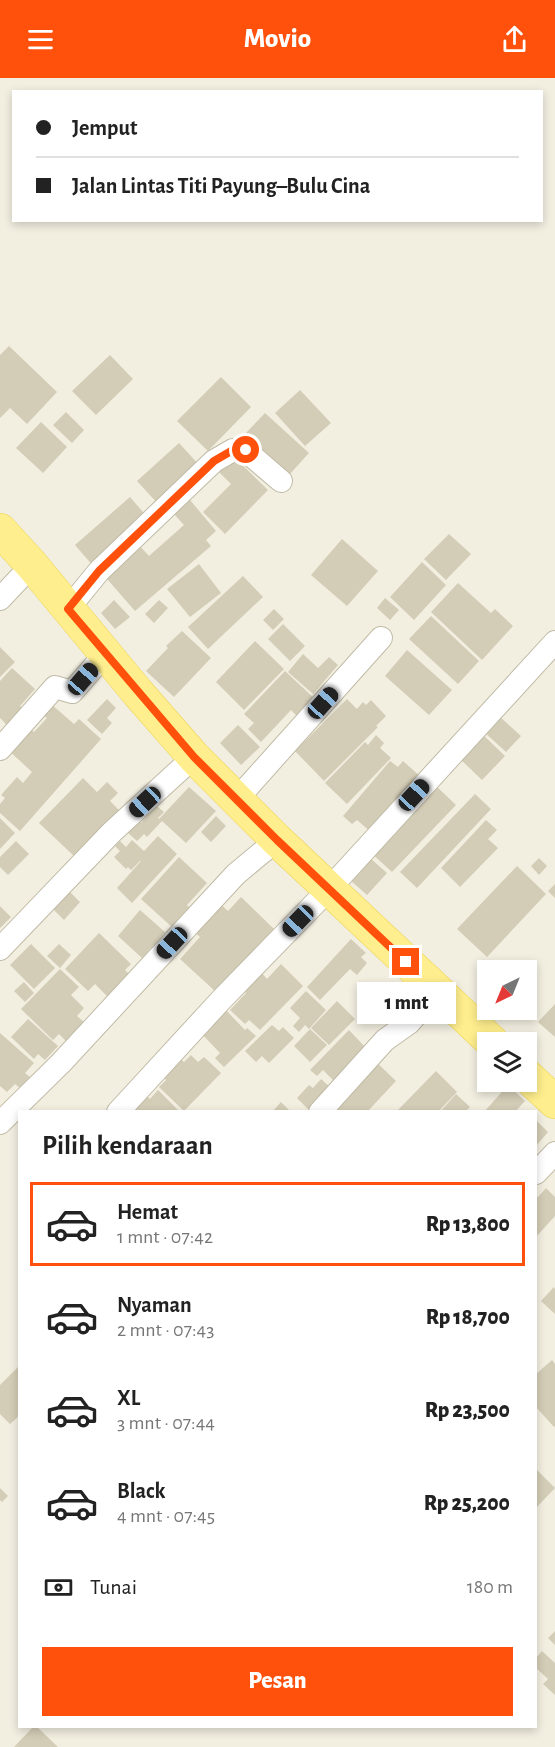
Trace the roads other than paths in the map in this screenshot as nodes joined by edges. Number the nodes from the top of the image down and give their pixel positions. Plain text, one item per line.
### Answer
1 (280, 481) dead end
2 (0, 530) edge
3 (32, 565) junction
4 (0, 599) edge
5 (68, 609) junction
6 (381, 638) dead end
7 (555, 642) edge
8 (106, 652) junction
9 (0, 748) edge
10 (194, 757) junction
11 (236, 800) junction
12 (277, 840) junction
13 (329, 889) junction
14 (0, 949) edge
15 (438, 991) junction
16 (481, 1032) edge
17 (537, 1086) edge
18 (555, 1102) edge
19 (120, 1110) edge
20 (322, 1110) edge
21 (0, 1123) edge
22 (555, 1153) edge
23 (537, 1172) edge

1 - 5 street
2 - 3 main road
3 - 4 street
3 - 5 main road
5 - 8 main road
6 - 11 street
7 - 13 street
8 - 9 street
8 - 10 main road
10 - 11 main road
10 - 14 street
11 - 12 main road
12 - 13 main road
12 - 21 street
13 - 15 main road
13 - 19 street
15 - 16 main road
15 - 20 street
17 - 18 main road
22 - 23 street

